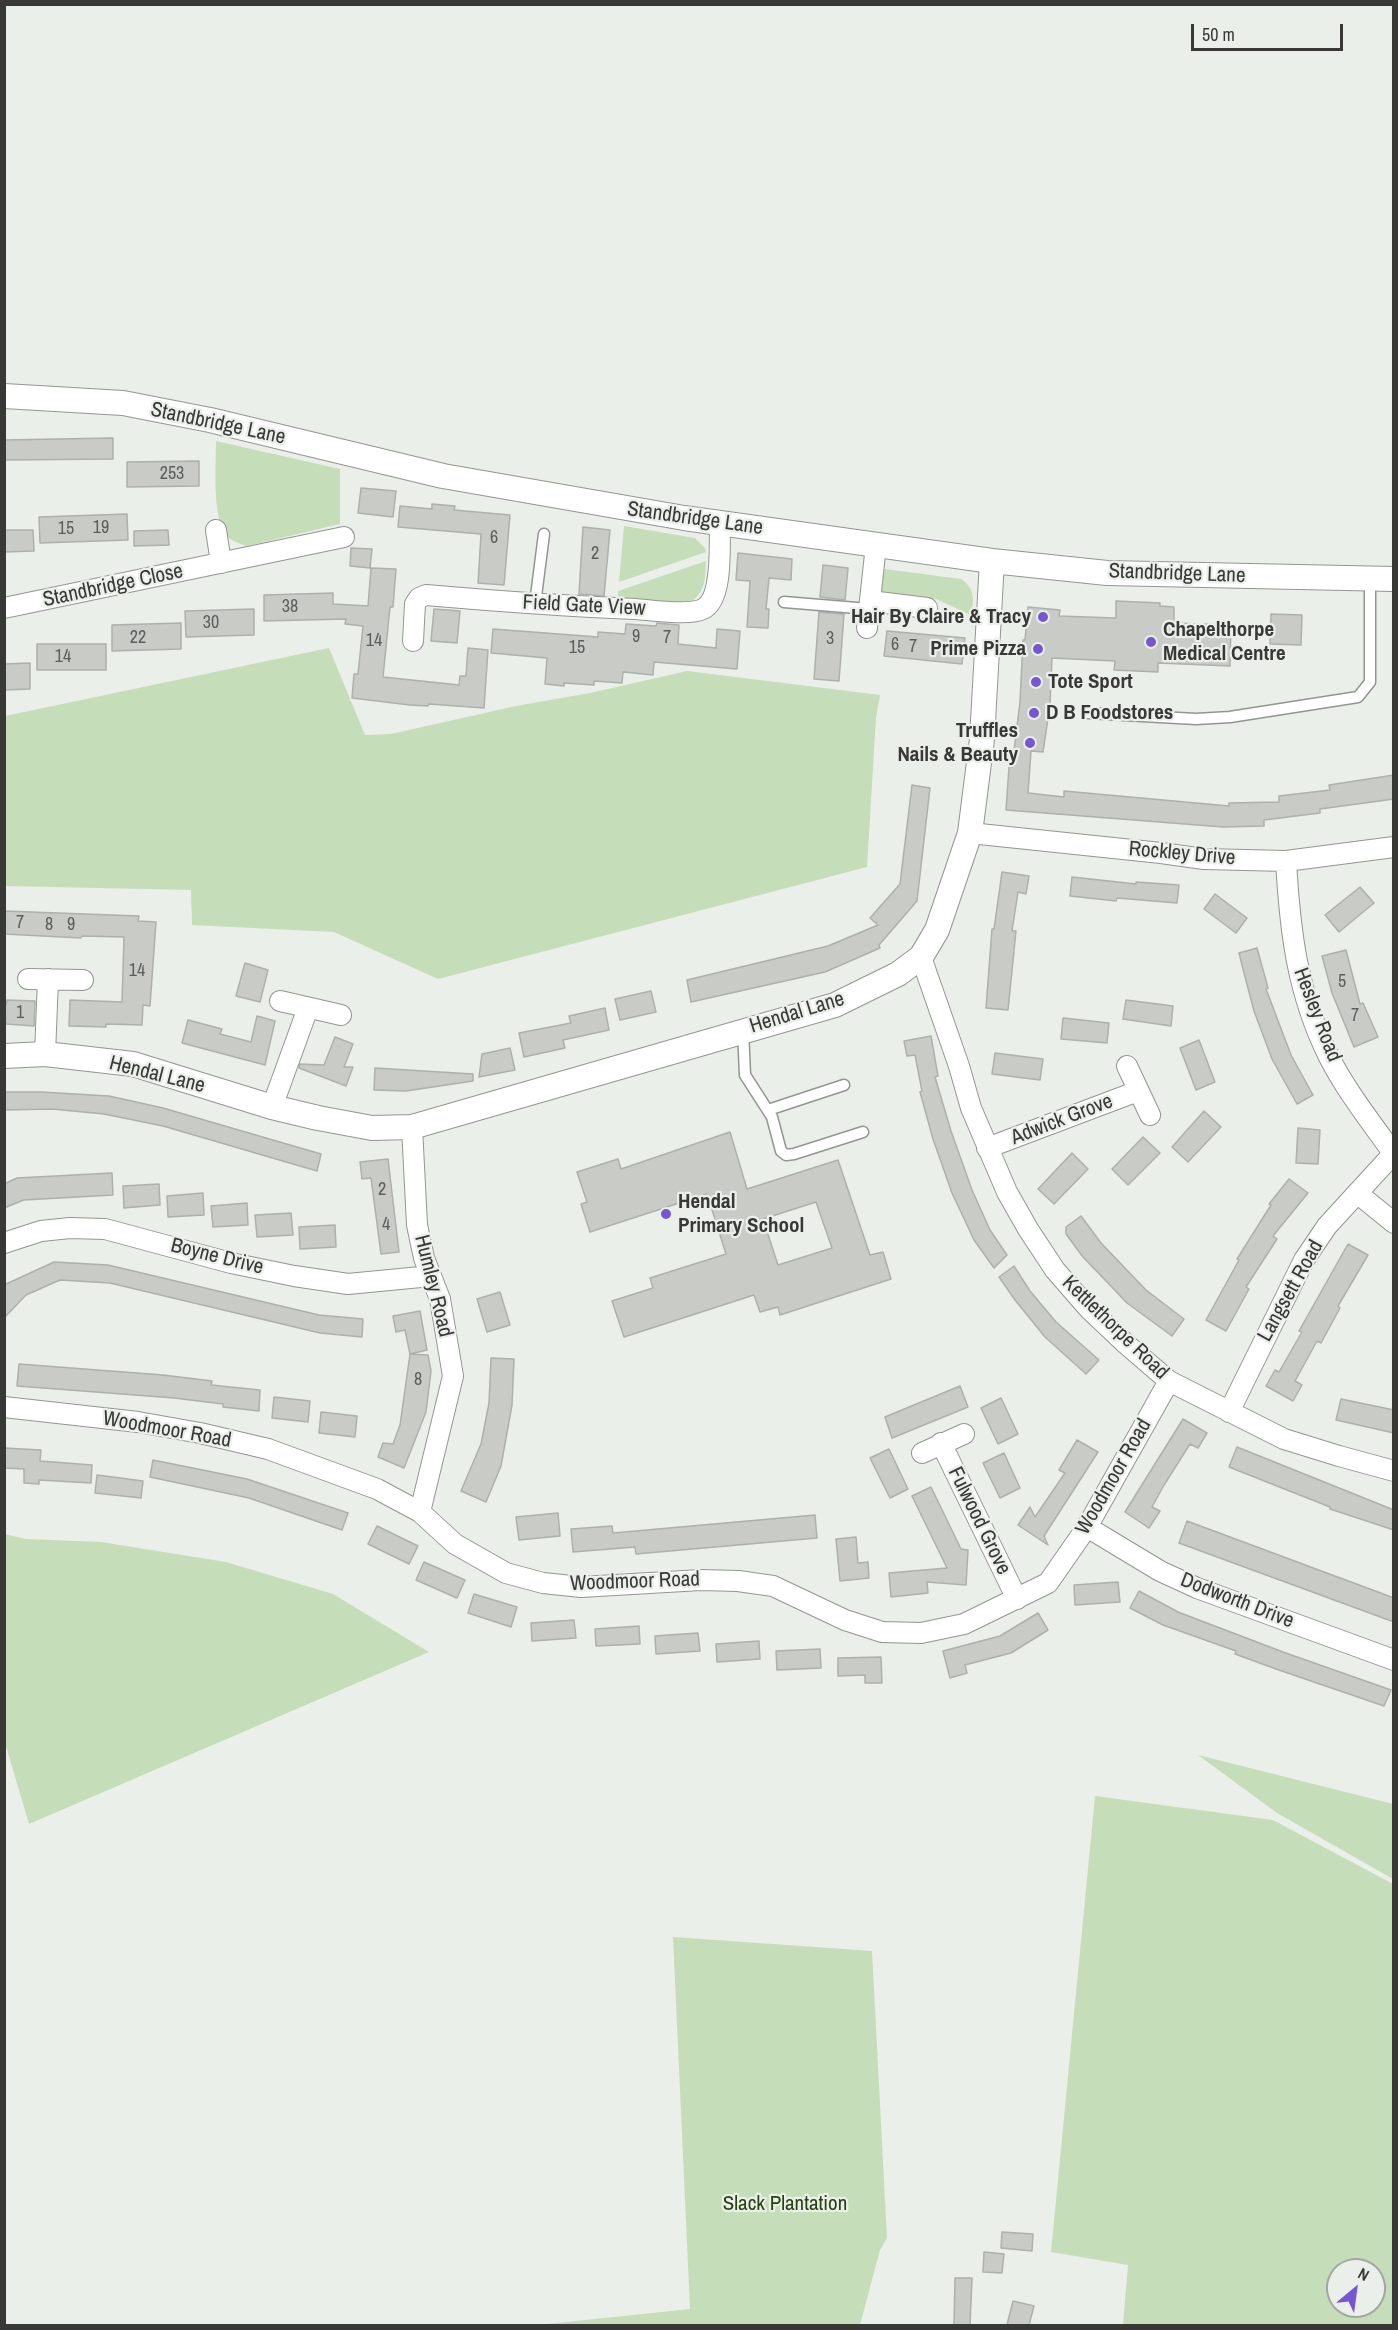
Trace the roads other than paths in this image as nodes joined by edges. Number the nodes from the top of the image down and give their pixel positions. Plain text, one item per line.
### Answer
1 (4, 396) edge
2 (720, 523) junction
3 (216, 530) dead end
4 (544, 534) dead end
5 (344, 537) dead end
6 (876, 545) junction
7 (992, 561) junction
8 (220, 563) junction
9 (1382, 579) edge
10 (784, 602) dead end
11 (535, 604) junction
12 (4, 608) edge
13 (927, 608) dead end
14 (868, 613) junction
15 (413, 641) dead end
16 (1089, 713) dead end
17 (970, 833) junction
18 (1394, 848) edge
19 (1286, 861) junction
20 (921, 957) junction
21 (28, 978) dead end
22 (48, 979) junction
23 (82, 980) dead end
24 (280, 1001) dead end
25 (308, 1008) junction
26 (340, 1015) dead end
27 (743, 1030) junction
28 (45, 1054) junction
29 (4, 1056) edge
30 (1127, 1066) dead end
31 (844, 1085) dead end
32 (1138, 1091) junction
33 (272, 1107) junction
34 (768, 1110) junction
35 (1150, 1115) dead end
36 (412, 1127) junction
37 (863, 1132) dead end
38 (987, 1148) junction
39 (1393, 1153) edge
40 (1357, 1192) junction
41 (1394, 1223) edge
42 (4, 1244) edge
43 (431, 1276) junction
44 (1169, 1381) junction
45 (4, 1407) edge
46 (1229, 1412) junction
47 (964, 1434) dead end
48 (941, 1443) junction
49 (922, 1453) dead end
50 (1394, 1471) edge
51 (420, 1512) junction
52 (1087, 1527) junction
53 (1017, 1599) junction
54 (1394, 1660) edge

1 - 2 street, Standbridge Lane
2 - 6 street, Standbridge Lane
2 - 11 street, Field Gate View
3 - 8 street
4 - 11 lane
5 - 8 street, Standbridge Close
6 - 7 street, Standbridge Lane
6 - 14 street
7 - 9 street, Standbridge Lane
7 - 17 street, Hendal Lane
8 - 12 street, Standbridge Close
9 - 16 lane
10 - 14 lane
11 - 15 street, Field Gate View
13 - 14 street
17 - 19 street, Rockley Drive
17 - 20 street, Hendal Lane
18 - 19 street, Rockley Drive
19 - 39 street, Hesley Road
20 - 27 street, Hendal Lane
20 - 38 street, Kettlethorpe Road
21 - 22 street
22 - 23 street
22 - 28 street
24 - 25 street
25 - 26 street
25 - 33 street
27 - 34 lane
27 - 36 street, Hendal Lane
28 - 29 street, Hendal Lane
28 - 33 street, Hendal Lane
30 - 32 street, Adwick Grove
31 - 34 lane
32 - 35 street, Adwick Grove
32 - 38 street, Adwick Grove
33 - 36 street, Hendal Lane
34 - 37 lane
36 - 43 street, Humley Road
38 - 44 street, Kettlethorpe Road
39 - 40 street, Langsett Road
40 - 41 street
40 - 46 street, Langsett Road
42 - 43 street, Boyne Drive
43 - 51 street, Humley Road
44 - 46 street, Kettlethorpe Road
44 - 52 street, Woodmoor Road
45 - 51 street, Woodmoor Road
46 - 50 street, Kettlethorpe Road
47 - 48 street, Fulwood Grove
48 - 49 street, Fulwood Grove
48 - 53 street, Fulwood Grove
51 - 53 street, Woodmoor Road
52 - 53 street, Woodmoor Road
52 - 54 street, Dodworth Drive

